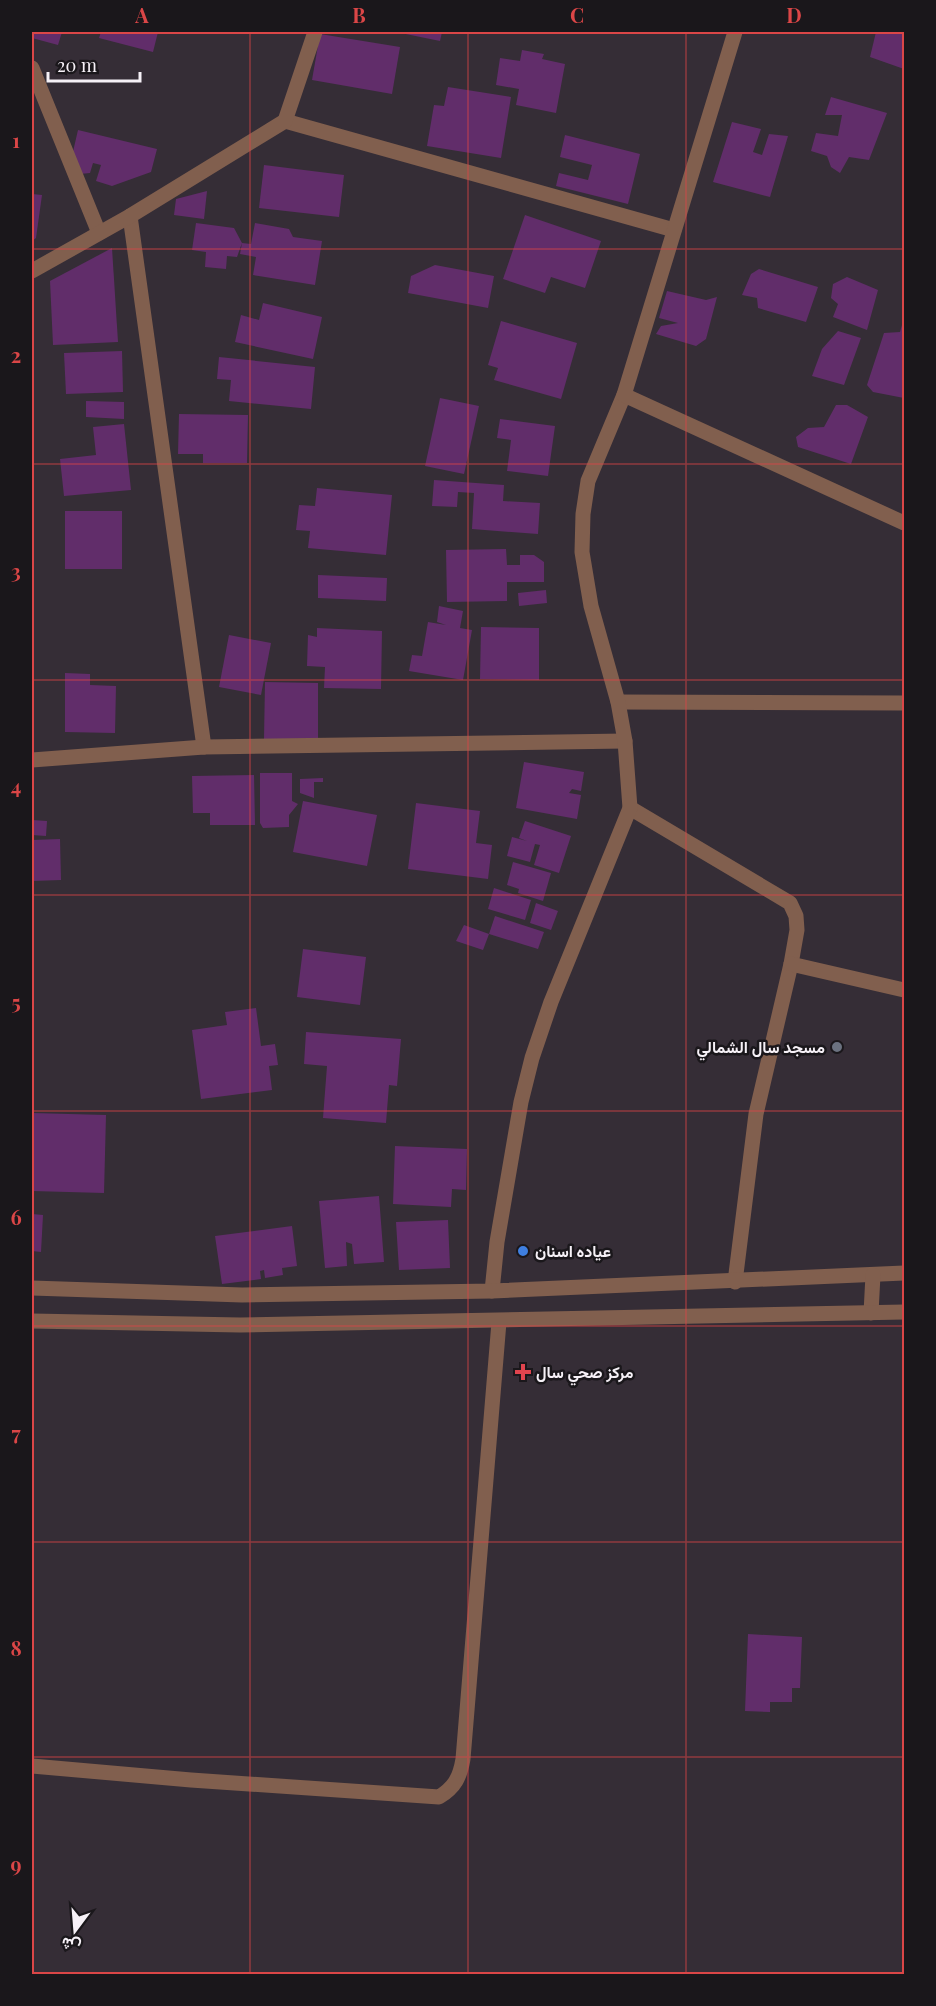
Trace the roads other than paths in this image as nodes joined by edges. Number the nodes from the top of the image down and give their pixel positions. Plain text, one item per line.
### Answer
1 (315, 32) edge
2 (735, 32) edge
3 (32, 68) edge
4 (285, 121) junction
5 (130, 216) junction
6 (674, 230) junction
7 (99, 233) junction
8 (32, 271) edge
9 (624, 395) junction
10 (904, 523) edge
11 (903, 700) edge
12 (618, 702) junction
13 (625, 741) junction
14 (204, 747) junction
15 (32, 760) edge
16 (630, 808) junction
17 (791, 964) junction
18 (904, 990) edge
19 (904, 1273) edge
20 (873, 1275) junction
21 (735, 1282) junction
22 (32, 1288) edge
23 (492, 1291) junction
24 (904, 1312) edge
25 (871, 1313) junction
26 (32, 1321) edge
27 (499, 1322) junction
28 (32, 1766) edge

1 - 4 street
2 - 6 street
3 - 7 street
4 - 5 street
4 - 6 street
5 - 7 street
5 - 14 street
6 - 9 street
7 - 8 street
9 - 10 street
9 - 12 street
11 - 12 street
12 - 13 street
13 - 14 street
13 - 16 street
14 - 15 street
16 - 17 street
16 - 23 street
17 - 18 street
17 - 21 street
19 - 20 street
20 - 21 street
20 - 25 street
21 - 23 street
22 - 23 street
24 - 25 street
25 - 27 street
26 - 27 street
27 - 28 street

